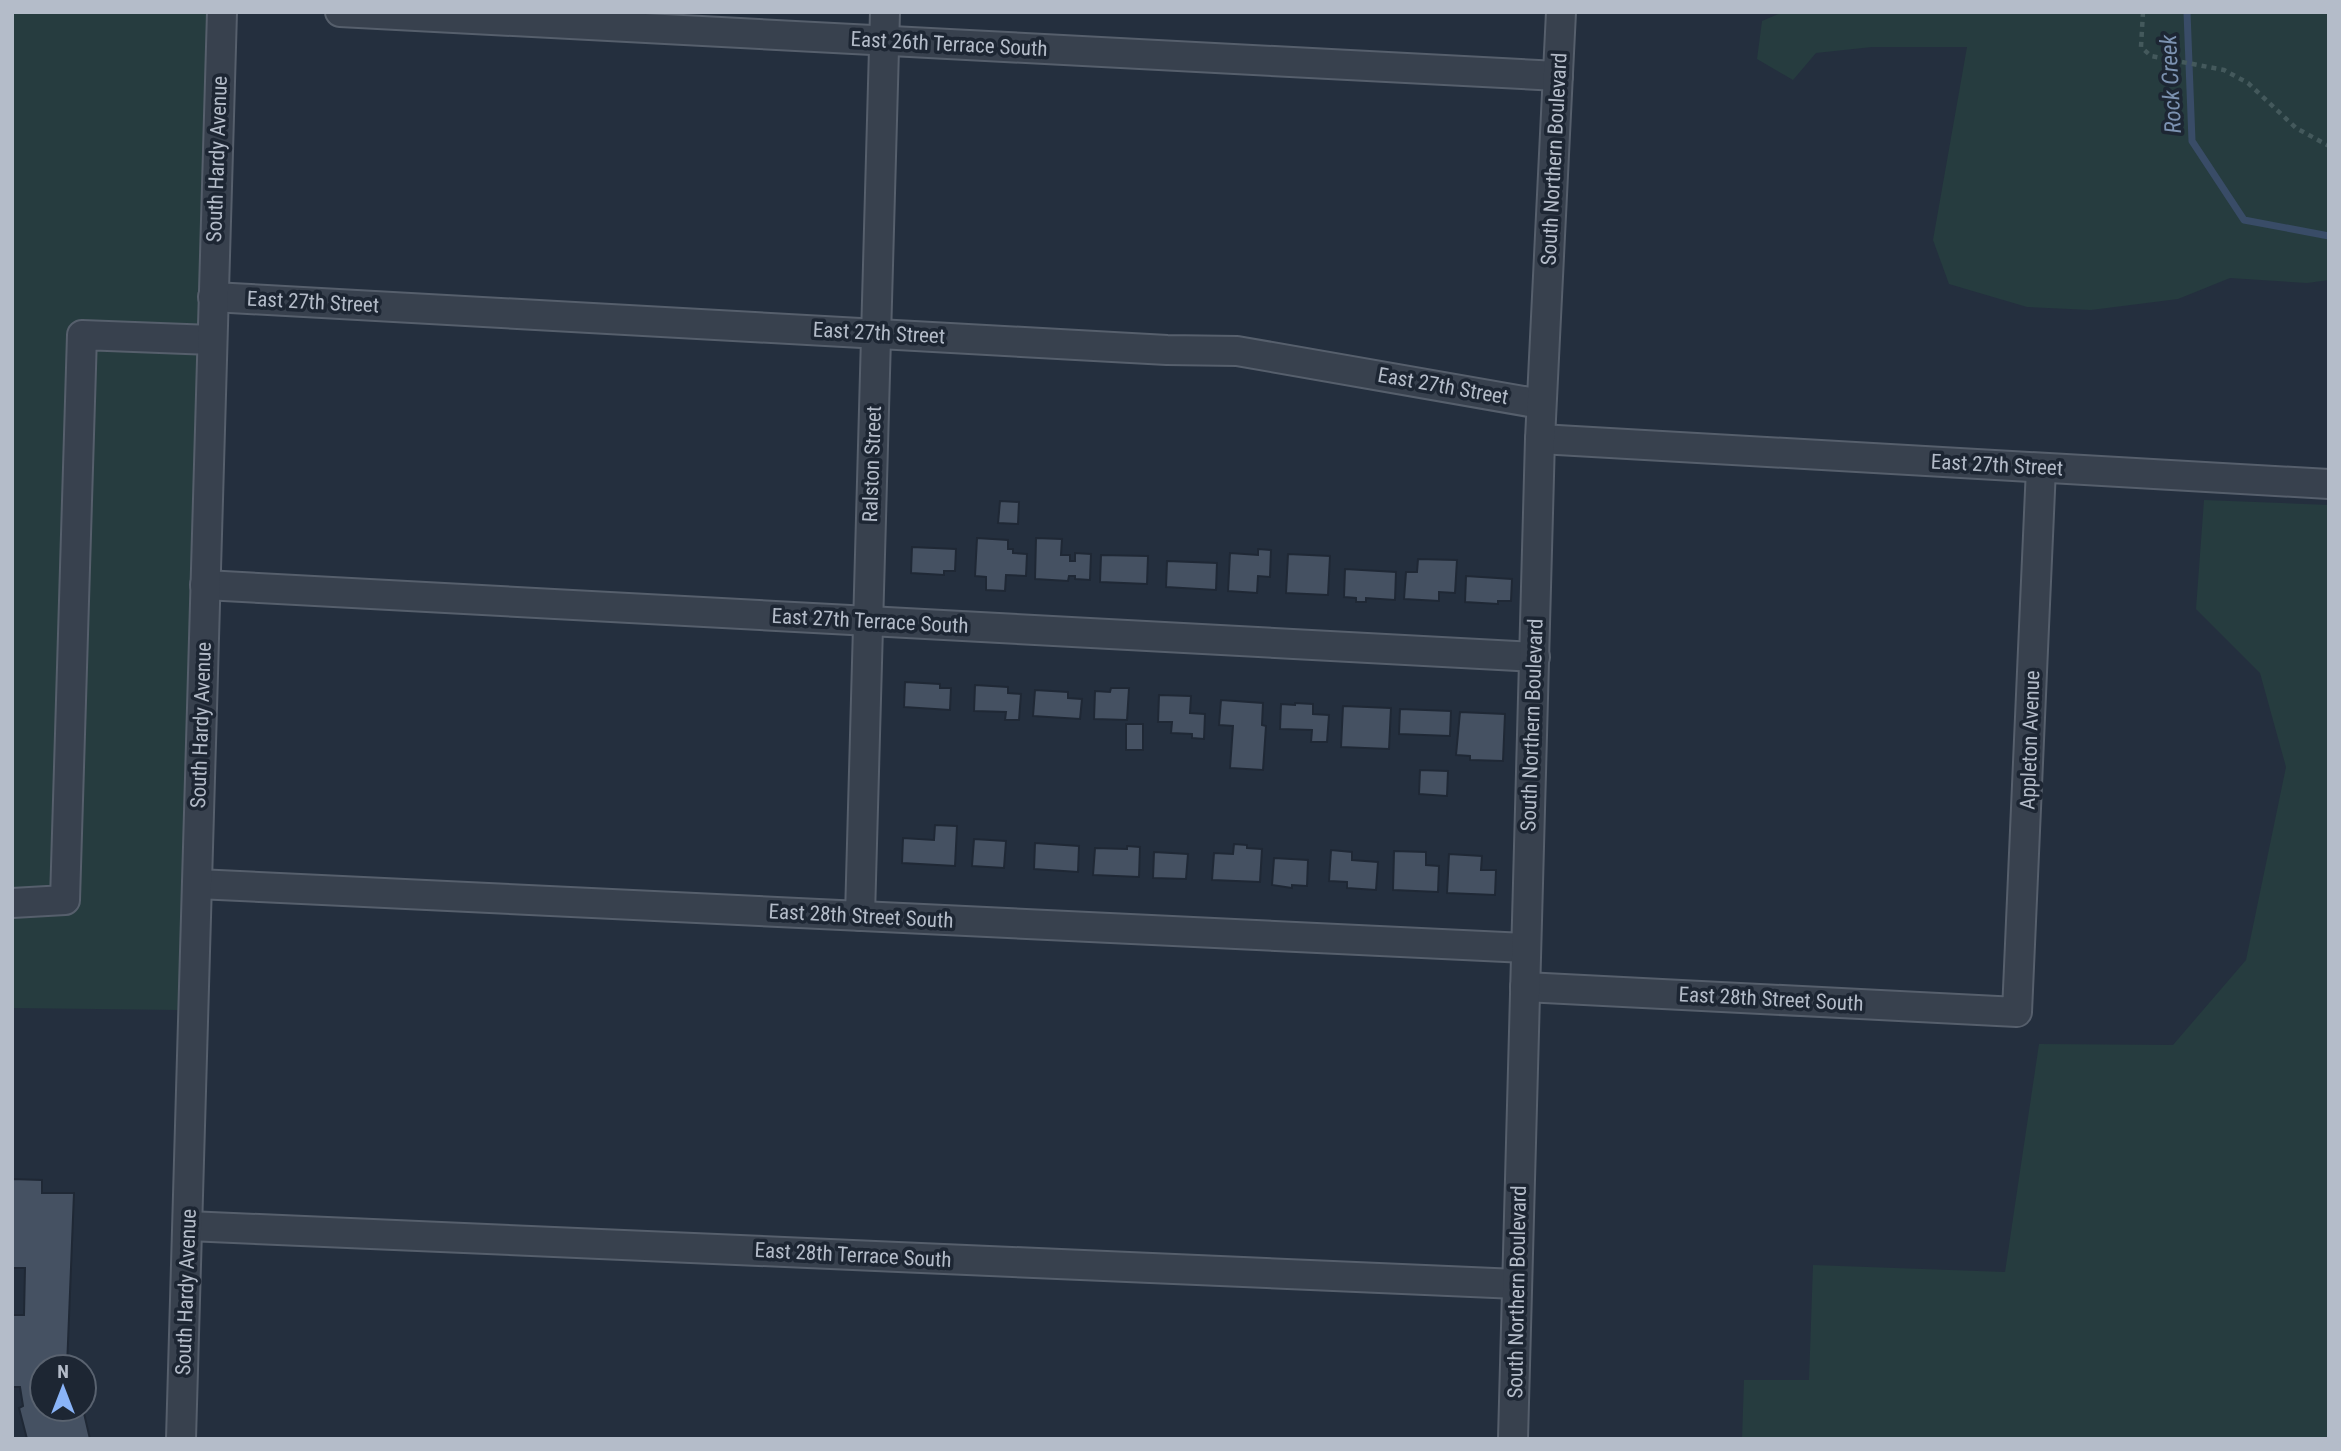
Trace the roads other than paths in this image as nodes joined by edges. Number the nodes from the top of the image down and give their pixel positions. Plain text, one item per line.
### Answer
1 (222, 12) edge
2 (340, 12) edge
3 (885, 12) edge
4 (1561, 12) edge
5 (884, 41) junction
6 (1558, 76) junction
7 (213, 296) junction
8 (876, 333) junction
9 (212, 340) junction
10 (1541, 404) junction
11 (1540, 439) junction
12 (2041, 468) junction
13 (2329, 484) edge
14 (205, 585) junction
15 (868, 621) junction
16 (1535, 656) junction
17 (197, 884) junction
18 (12, 902) edge
19 (860, 916) junction
20 (1526, 948) junction
21 (1525, 987) junction
22 (2017, 1012) joint
23 (188, 1226) junction
24 (1517, 1284) junction
25 (181, 1439) edge
26 (1513, 1439) edge

1 - 7 street, South Hardy Avenue
2 - 5 street, East 26th Terrace South
3 - 5 street, Ralston Street
4 - 6 street, South Northern Boulevard
5 - 6 street, East 26th Terrace South
5 - 8 street, Ralston Street
6 - 10 street, South Northern Boulevard
7 - 8 street, East 27th Street
7 - 9 street, South Hardy Avenue
8 - 10 street, East 27th Street
8 - 15 street, Ralston Street
9 - 14 street, South Hardy Avenue
9 - 18 street
10 - 11 street, South Northern Boulevard
11 - 12 street, East 27th Street
11 - 16 street, South Northern Boulevard
12 - 13 street, East 27th Street
12 - 22 street, Appleton Avenue
14 - 15 street, East 27th Terrace South
14 - 17 street, South Hardy Avenue
15 - 16 street, East 27th Terrace South
15 - 19 street, Ralston Street
16 - 20 street, South Northern Boulevard
17 - 19 street, East 28th Street South
17 - 23 street, South Hardy Avenue
19 - 20 street, East 28th Street South
20 - 21 street, South Northern Boulevard
21 - 22 street, East 28th Street South
21 - 24 street, South Northern Boulevard
23 - 24 street, East 28th Terrace South
23 - 25 street, South Hardy Avenue
24 - 26 street, South Northern Boulevard

